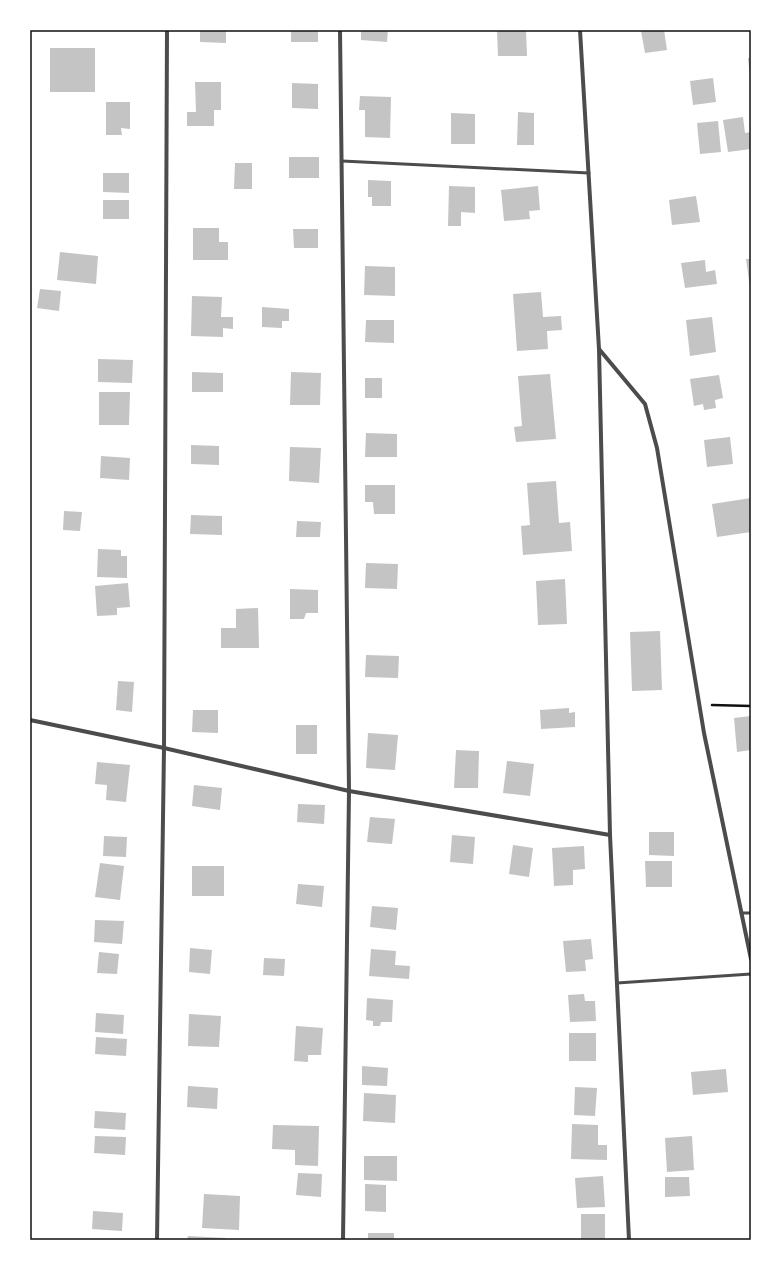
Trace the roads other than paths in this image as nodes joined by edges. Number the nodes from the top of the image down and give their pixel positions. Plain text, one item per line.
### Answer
1 (167, 30) edge
2 (340, 30) edge
3 (580, 30) edge
4 (342, 161) junction
5 (589, 173) junction
6 (599, 349) junction
7 (30, 720) edge
8 (164, 748) junction
9 (349, 791) junction
10 (610, 835) junction
11 (751, 912) edge
12 (741, 913) junction
13 (751, 960) edge
14 (751, 974) edge
15 (617, 983) junction
16 (157, 1240) edge
17 (343, 1240) edge
18 (629, 1240) edge

1 - 8 street
2 - 4 street
3 - 5 street
4 - 5 lane
4 - 9 street
5 - 6 street
6 - 10 street
6 - 12 street
7 - 8 street
8 - 9 street
8 - 16 street
9 - 10 street
9 - 17 street
10 - 15 street
11 - 12 lane
12 - 13 street
14 - 15 lane
15 - 18 street

